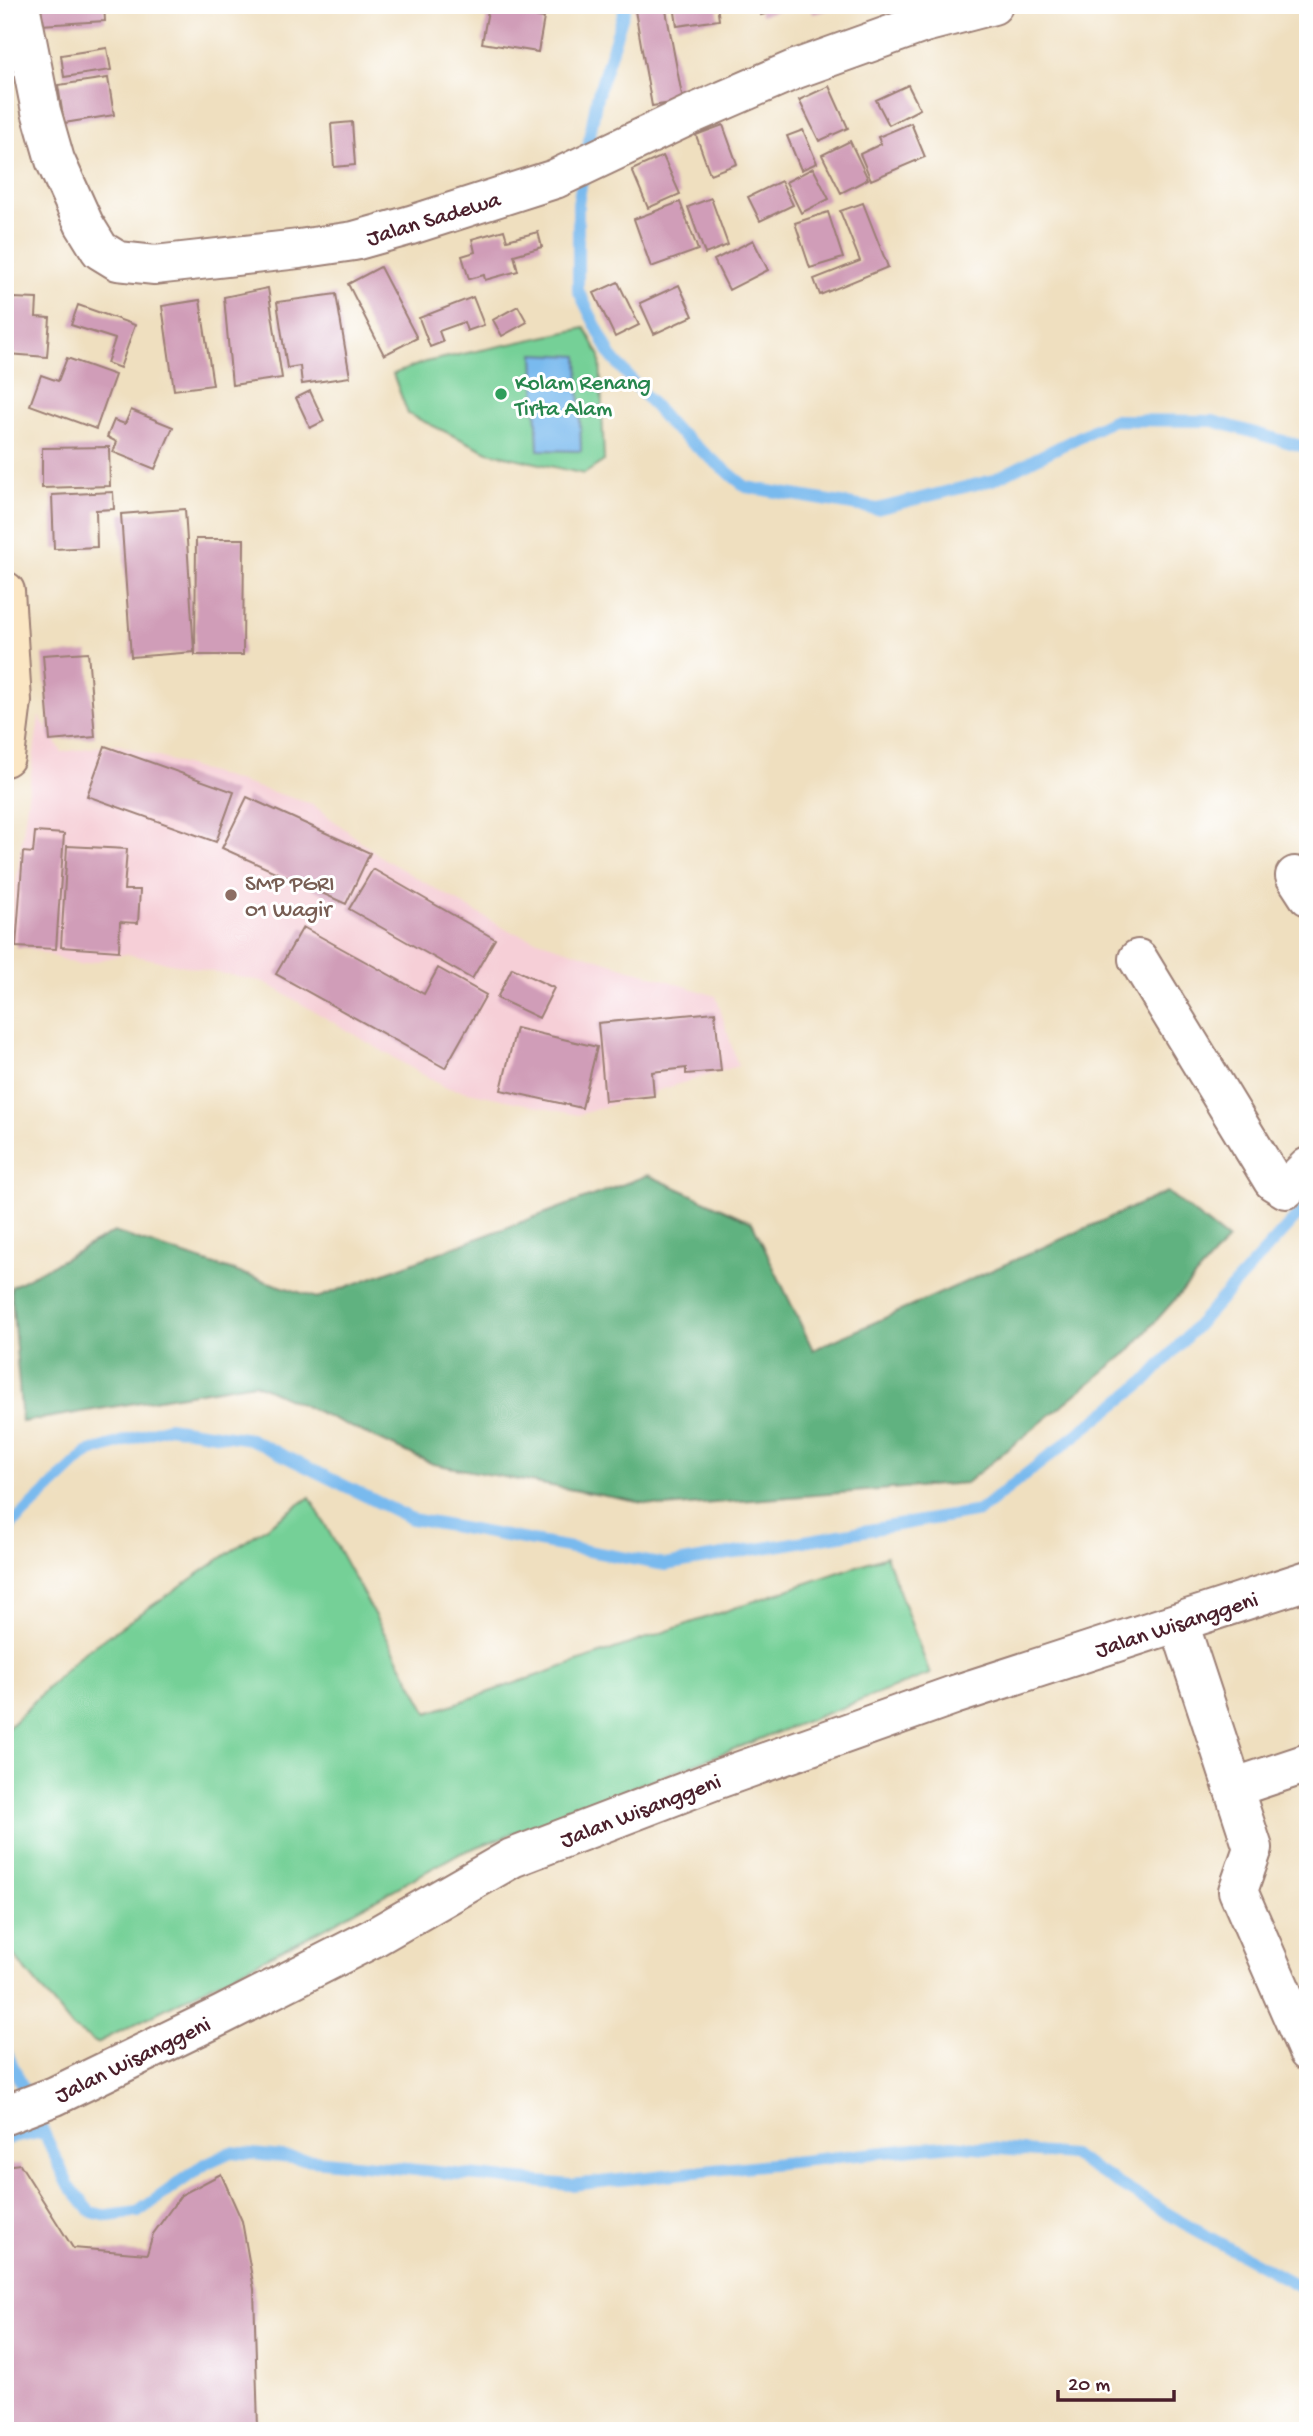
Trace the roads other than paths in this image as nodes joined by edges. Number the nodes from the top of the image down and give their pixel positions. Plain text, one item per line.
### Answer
1 (20, 5) edge
2 (993, 5) edge
3 (5, 591) edge
4 (5, 757) edge
5 (1138, 959) dead end
6 (1308, 1167) edge
7 (1308, 1580) edge
8 (1179, 1623) junction
9 (1308, 1763) edge
10 (1233, 1788) junction
11 (1308, 2052) edge
12 (8, 2115) edge

1 - 2 street, Jalan Sadewa
3 - 4 main road
5 - 6 street
7 - 8 street, Jalan Wisanggeni
8 - 10 street
8 - 12 street, Jalan Wisanggeni
9 - 10 street
10 - 11 street

